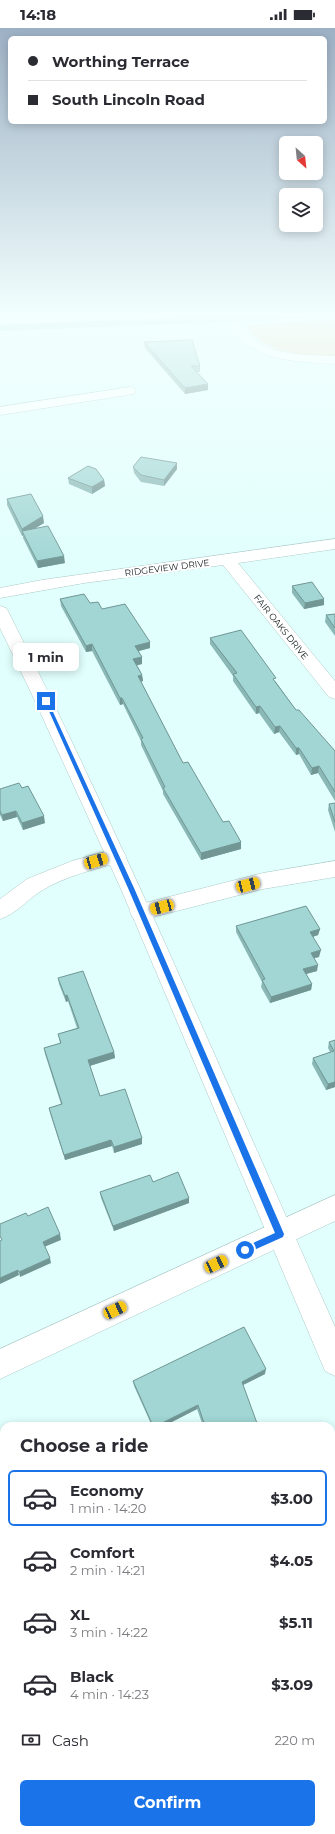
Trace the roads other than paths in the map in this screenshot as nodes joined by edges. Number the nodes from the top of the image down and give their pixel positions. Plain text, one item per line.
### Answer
1 (79, 399) edge
2 (0, 412) edge
3 (335, 544) edge
4 (228, 561) junction
5 (0, 593) edge
6 (0, 611) edge
7 (335, 693) edge
8 (116, 856) junction
9 (335, 869) edge
10 (0, 911) edge
11 (141, 912) junction
12 (335, 1208) edge
13 (280, 1234) junction
14 (335, 1361) edge
15 (0, 1364) edge

1 - 2 street
3 - 4 street, RIDGEVIEW DRIVE
4 - 5 street, RIDGEVIEW DRIVE
4 - 7 street, FAIR OAKS DRIVE
6 - 8 street
8 - 10 street
8 - 11 street
9 - 11 street
11 - 13 street
12 - 13 street
13 - 14 street
13 - 15 street

